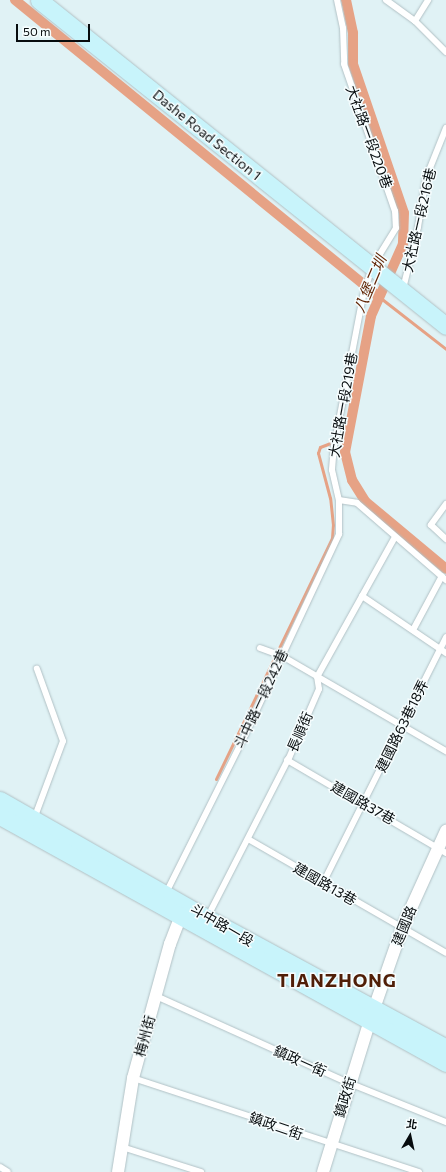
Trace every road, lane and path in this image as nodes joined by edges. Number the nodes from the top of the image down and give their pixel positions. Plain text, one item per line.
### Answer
1 (40, 0) edge
2 (337, 0) edge
3 (386, 0) edge
4 (428, 0) edge
5 (415, 21) junction
6 (446, 52) edge
7 (446, 128) edge
8 (373, 268) junction
9 (401, 289) junction
10 (446, 326) edge
11 (339, 500) junction
12 (446, 504) edge
13 (395, 537) junction
14 (446, 539) edge
15 (444, 578) edge
16 (362, 596) junction
17 (413, 630) junction
18 (446, 637) edge
19 (260, 648) dead end
20 (440, 649) junction
21 (446, 654) edge
22 (282, 656) junction
23 (37, 669) dead end
24 (317, 677) junction
25 (402, 726) junction
26 (446, 752) edge
27 (287, 760) junction
28 (0, 800) edge
29 (364, 803) junction
30 (0, 816) edge
31 (31, 825) junction
32 (446, 831) edge
33 (248, 839) junction
34 (442, 850) edge
35 (124, 877) junction
36 (323, 883) junction
37 (166, 893) junction
38 (183, 910) junction
39 (205, 924) junction
40 (402, 928) junction
41 (446, 953) edge
42 (156, 996) junction
43 (372, 1016) junction
44 (446, 1048) edge
45 (446, 1064) edge
46 (133, 1078) junction
47 (349, 1083) junction
48 (446, 1122) edge
49 (331, 1144) junction
50 (122, 1147) junction
51 (0, 1166) edge
52 (8, 1172) edge
53 (118, 1172) edge
54 (201, 1172) edge
55 (323, 1172) edge
56 (419, 1172) edge

1 - 8 main road, Dashe Road Section 1
2 - 8 lane, 大社路一段220巷
3 - 5 lane
4 - 5 lane
5 - 6 lane
7 - 9 lane, 大社路一段216巷
8 - 9 main road, Dashe Road Section 1
8 - 11 lane, 大社路一段219巷
9 - 10 main road
11 - 13 lane
11 - 22 lane, 斗中路一段242巷
12 - 14 lane
13 - 15 lane
13 - 16 lane, 長順街
15 - 17 lane
16 - 17 lane
16 - 24 lane, 長順街
17 - 20 lane
18 - 20 lane, 建國路63巷18弄
19 - 22 lane
20 - 21 lane
20 - 25 lane, 建國路63巷18弄
22 - 24 lane
22 - 37 lane, 斗中路一段242巷
23 - 31 lane
24 - 25 lane
24 - 27 lane, 長順街
25 - 26 lane
25 - 29 lane, 建國路63巷18弄
27 - 29 lane, 建國路37巷
27 - 33 lane, 長順街
28 - 31 main road, 斗中路一段
29 - 34 lane, 建國路37巷
29 - 36 lane, 建國路63巷18弄
30 - 31 main road, 斗中路一段
31 - 35 main road, 斗中路一段
32 - 34 street, 建國路
33 - 36 lane, 建國路13巷
33 - 39 lane, 長順街
34 - 40 street, 建國路
35 - 37 main road, 斗中路一段
35 - 38 main road, 斗中路一段
36 - 40 lane, 建國路13巷
37 - 38 main road, 斗中路一段
38 - 39 main road, 斗中路一段
38 - 42 street, 梅州街
39 - 43 main road, 斗中路一段
40 - 41 lane, 建國路13巷
40 - 43 street, 建國路
42 - 46 street, 梅州街
42 - 47 lane, 鎮政一街
43 - 44 main road, 斗中路一段
43 - 45 main road, 斗中路一段
43 - 47 street, 鎮政街
46 - 49 lane, 鎮政二街
46 - 50 street, 梅州街
47 - 48 lane, 鎮政一街
47 - 49 street, 鎮政街
49 - 55 street, 鎮政街
49 - 56 lane, 鎮政二街
50 - 53 street, 梅州街
50 - 54 lane
51 - 52 lane

